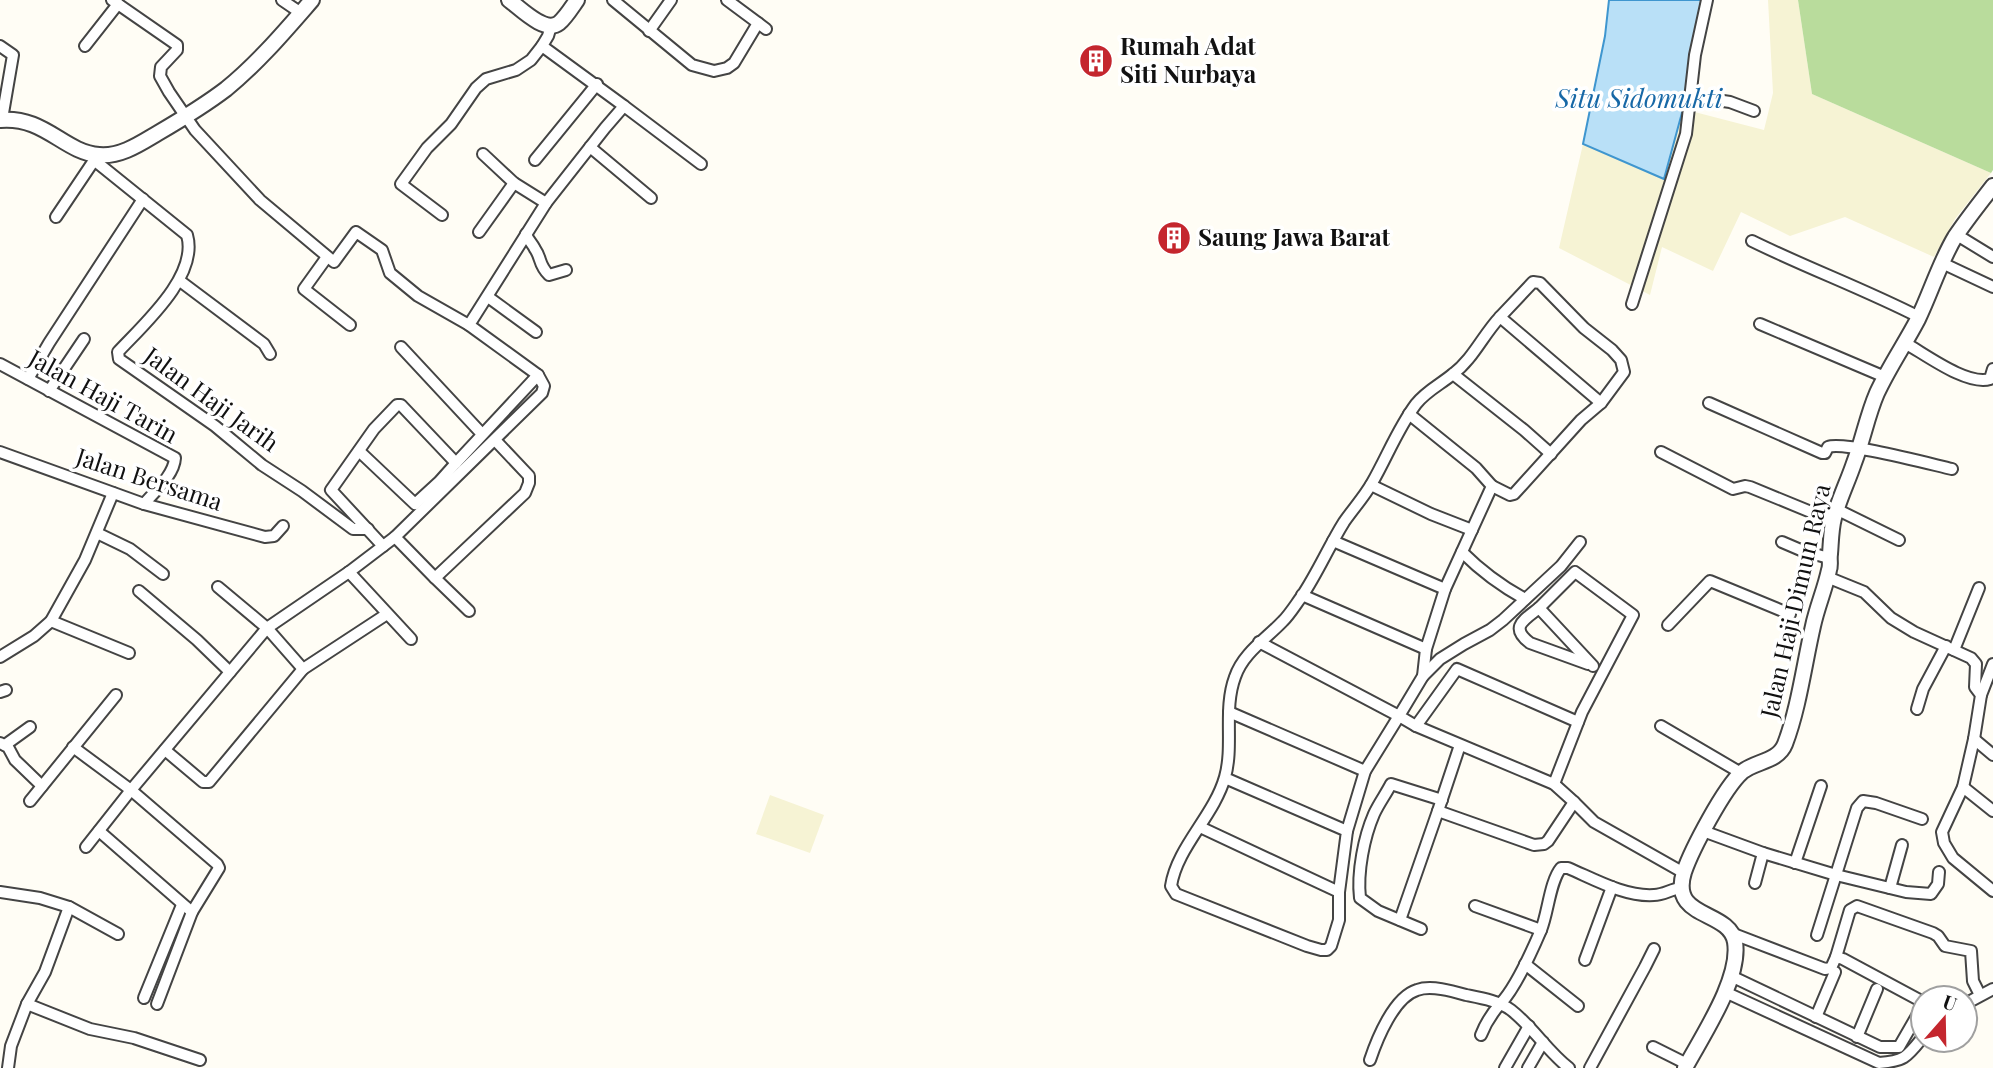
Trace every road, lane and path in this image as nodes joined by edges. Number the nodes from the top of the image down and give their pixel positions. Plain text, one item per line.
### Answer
1 (282, 0) edge
2 (312, 0) edge
3 (509, 0) edge
4 (577, 0) edge
5 (613, 0) edge
6 (671, 0) edge
7 (727, 0) edge
8 (1707, 0) edge
9 (115, 2) edge
10 (301, 13) junction
11 (551, 26) junction
12 (649, 31) junction
13 (0, 46) edge
14 (85, 46) dead end
15 (542, 46) junction
16 (597, 84) junction
17 (1689, 96) junction
18 (625, 106) junction
19 (1754, 111) dead end
20 (186, 116) junction
21 (1, 120) edge
22 (590, 147) junction
23 (482, 154) dead end
24 (96, 158) junction
25 (535, 160) dead end
26 (701, 164) dead end
27 (514, 183) junction
28 (1993, 186) edge
29 (651, 198) dead end
30 (143, 199) junction
31 (546, 203) junction
32 (442, 215) dead end
33 (56, 217) dead end
34 (479, 232) dead end
35 (526, 234) junction
36 (1956, 235) junction
37 (1752, 241) dead end
38 (327, 257) junction
39 (1993, 257) edge
40 (1942, 262) junction
41 (566, 270) dead end
42 (180, 281) junction
43 (1993, 288) edge
44 (488, 297) junction
45 (1632, 304) dead end
46 (1500, 317) junction
47 (1919, 317) junction
48 (1760, 324) dead end
49 (350, 325) dead end
50 (469, 325) junction
51 (536, 332) dead end
52 (84, 339) dead end
53 (1905, 343) junction
54 (401, 347) dead end
55 (270, 354) dead end
56 (0, 364) edge
57 (1993, 369) edge
58 (1453, 374) junction
59 (538, 376) junction
60 (1885, 377) junction
61 (28, 379) junction
62 (50, 391) junction
63 (1601, 403) junction
64 (1709, 403) dead end
65 (1409, 414) junction
66 (482, 434) junction
67 (495, 440) junction
68 (1858, 449) junction
69 (359, 451) junction
70 (0, 452) edge
71 (1661, 452) dead end
72 (1551, 454) junction
73 (456, 463) junction
74 (1952, 469) dead end
75 (1371, 485) junction
76 (1492, 486) junction
77 (113, 493) junction
78 (144, 504) junction
79 (1835, 515) junction
80 (283, 526) dead end
81 (368, 529) junction
82 (1472, 530) junction
83 (97, 533) junction
84 (395, 537) junction
85 (1899, 540) dead end
86 (1333, 541) junction
87 (1580, 542) dead end
88 (1782, 542) dead end
89 (383, 546) junction
90 (1462, 552) junction
91 (1829, 558) junction
92 (349, 572) junction
93 (163, 575) dead end
94 (1827, 577) junction
95 (435, 578) junction
96 (218, 587) dead end
97 (1979, 588) dead end
98 (1446, 589) junction
99 (139, 591) dead end
100 (1302, 596) junction
101 (1525, 600) junction
102 (1539, 608) junction
103 (469, 611) dead end
104 (387, 614) junction
105 (1790, 614) dead end
106 (51, 621) junction
107 (1668, 625) dead end
108 (267, 628) junction
109 (411, 639) dead end
110 (1259, 642) junction
111 (1950, 648) junction
112 (1426, 649) junction
113 (129, 653) dead end
114 (0, 657) edge
115 (1993, 664) edge
116 (1598, 668) junction
117 (303, 669) junction
118 (230, 672) junction
119 (1423, 676) junction
120 (1979, 692) junction
121 (116, 695) dead end
122 (1916, 709) dead end
123 (1229, 712) junction
124 (1399, 716) junction
125 (1578, 722) junction
126 (1416, 726) junction
127 (1661, 726) dead end
128 (30, 727) dead end
129 (1974, 740) junction
130 (3, 744) edge
131 (1460, 745) junction
132 (73, 747) junction
133 (165, 750) junction
134 (1993, 755) edge
135 (1364, 771) junction
136 (1741, 773) junction
137 (1225, 778) junction
138 (1554, 784) junction
139 (42, 786) junction
140 (1821, 786) dead end
141 (1963, 787) junction
142 (131, 790) junction
143 (30, 800) dead end
144 (1574, 802) junction
145 (1440, 806) junction
146 (1993, 811) edge
147 (1922, 819) dead end
148 (1200, 827) junction
149 (99, 831) junction
150 (1347, 831) junction
151 (1703, 831) junction
152 (1902, 845) dead end
153 (86, 847) dead end
154 (1763, 853) junction
155 (1795, 863) junction
156 (1939, 872) dead end
157 (1684, 873) junction
158 (1836, 874) junction
159 (1755, 883) dead end
160 (1612, 887) junction
161 (1681, 888) junction
162 (1890, 888) junction
163 (1993, 891) edge
164 (0, 892) edge
165 (1339, 892) junction
166 (182, 905) junction
167 (1475, 906) dead end
168 (69, 907) junction
169 (192, 912) junction
170 (1400, 920) junction
171 (1421, 929) dead end
172 (1541, 930) junction
173 (1731, 933) junction
174 (118, 934) dead end
175 (1817, 935) dead end
176 (1654, 948) dead end
177 (1836, 957) junction
178 (1585, 961) dead end
179 (1525, 964) junction
180 (1835, 972) dead end
181 (1731, 976) junction
182 (1974, 984) edge
183 (1877, 989) dead end
184 (1993, 989) edge
185 (1725, 992) junction
186 (1909, 994) edge
187 (1979, 996) edge
188 (144, 998) dead end
189 (1501, 1003) junction
190 (27, 1004) junction
191 (157, 1004) dead end
192 (1578, 1006) dead end
193 (1816, 1017) junction
194 (1529, 1026) junction
195 (1909, 1030) edge
196 (1481, 1035) dead end
197 (1857, 1037) junction
198 (1543, 1042) junction
199 (1653, 1047) dead end
200 (1909, 1054) edge
201 (200, 1060) dead end
202 (1370, 1060) dead end
203 (1686, 1066) edge
204 (8, 1068) edge
205 (1504, 1068) edge
206 (1528, 1068) edge
207 (1569, 1068) edge
208 (1590, 1068) edge

1 - 10 street
2 - 10 street
3 - 11 street
4 - 11 street
5 - 12 street
6 - 12 street
7 - 12 street
8 - 17 street
9 - 14 street
9 - 20 street
10 - 20 street
11 - 15 street
13 - 21 street
15 - 16 street
15 - 32 street
16 - 18 street
16 - 25 street
17 - 19 street
17 - 45 street
18 - 22 street
18 - 26 street
20 - 24 street
20 - 38 street
21 - 24 street
22 - 29 street
22 - 31 street
23 - 27 street
24 - 30 street, Jalan Haji Jarih
24 - 33 street
27 - 31 street
27 - 34 street
28 - 36 street, Jalan Haji Dimun Raya
30 - 42 street, Jalan Haji Jarih
30 - 61 street
31 - 35 street
35 - 41 street
35 - 44 street
36 - 39 street
36 - 40 street, Jalan Haji Dimun Raya
37 - 47 street
38 - 49 street
38 - 50 street
40 - 43 street
40 - 47 street, Jalan Haji Dimun Raya
42 - 55 street
42 - 81 street, Jalan Haji Jarih
44 - 50 street
44 - 51 street
46 - 58 street
46 - 63 street
46 - 63 street
47 - 53 street, Jalan Haji Dimun Raya
48 - 60 street
50 - 59 street
52 - 62 street
53 - 57 street
53 - 60 street, Jalan Haji Dimun Raya
54 - 66 street
56 - 61 street, Jalan Haji Tarin
58 - 65 street
58 - 72 street
59 - 66 street
59 - 67 street
60 - 68 street, Jalan Haji Dimun Raya
61 - 62 street, Jalan Haji Tarin
62 - 78 street, Jalan Haji Tarin
63 - 72 street
64 - 68 street
65 - 75 street
65 - 76 street
66 - 73 street
67 - 84 street
67 - 95 street
68 - 74 street
68 - 79 street, Jalan Haji Dimun Raya
69 - 73 street
69 - 73 street
69 - 81 street
70 - 77 street, Jalan Bersama
71 - 79 street
72 - 76 street
75 - 82 street
75 - 86 street
76 - 82 street
77 - 78 street, Jalan Bersama
77 - 83 street
78 - 80 street, Jalan Bersama
79 - 85 street
79 - 91 street, Jalan Haji Dimun Raya
81 - 89 street
82 - 90 street
83 - 93 street
83 - 106 street
84 - 89 street
84 - 95 street
86 - 98 street
86 - 100 street
87 - 101 street
88 - 91 street
89 - 92 street
90 - 98 street
90 - 101 street
91 - 94 street, Jalan Haji Dimun Raya
92 - 104 street
92 - 108 street
94 - 111 street
94 - 136 street, Jalan Haji Dimun Raya
95 - 103 street
96 - 108 street
97 - 111 street
98 - 112 street
99 - 118 street
100 - 110 street
100 - 112 street
101 - 119 street
102 - 116 street
102 - 116 street
102 - 116 street
104 - 109 street
104 - 117 street
105 - 107 street
106 - 113 street
106 - 114 street
108 - 117 street
108 - 118 street
110 - 123 street
110 - 124 street
111 - 120 street
111 - 122 street
112 - 119 street
115 - 120 street
116 - 125 street
117 - 133 street
118 - 133 street
119 - 124 street
120 - 129 street
121 - 132 street
123 - 135 street
123 - 137 street
124 - 126 street
124 - 135 street
125 - 126 street
125 - 138 street
126 - 131 street
127 - 136 street
128 - 130 street
129 - 134 street
129 - 141 street
130 - 139 street
131 - 138 street
131 - 145 street
132 - 139 street
132 - 142 street
133 - 142 street
135 - 150 street
136 - 151 street, Jalan Haji Dimun Raya
137 - 148 street
137 - 150 street
138 - 144 street
139 - 143 street
140 - 155 street
141 - 146 street
141 - 163 street
142 - 149 street
142 - 169 street
144 - 145 street
144 - 157 street
145 - 170 street
145 - 170 street
147 - 158 street
148 - 165 street
148 - 165 street
149 - 153 street
149 - 166 street
150 - 165 street
151 - 154 street
151 - 157 street, Jalan Haji Dimun Raya
152 - 162 street
154 - 155 street
154 - 159 street
155 - 158 street
156 - 162 street
157 - 161 street, Jalan Haji Dimun Raya
158 - 162 street
158 - 175 street
160 - 161 street
160 - 172 street
160 - 178 street
161 - 173 street
164 - 168 street
166 - 169 street
166 - 188 street
167 - 172 street
168 - 174 street
168 - 190 street
169 - 191 street
170 - 171 street
172 - 179 street
173 - 177 street
173 - 181 street
176 - 208 street
177 - 182 street
177 - 186 street
179 - 189 street
179 - 192 street
180 - 193 street
181 - 185 street
181 - 193 street
183 - 197 street
184 - 187 street
185 - 200 street
185 - 203 street
189 - 194 street
189 - 196 street
189 - 202 street
190 - 201 street
190 - 204 street
193 - 197 street
194 - 198 street
194 - 205 street
195 - 197 street
198 - 206 street
198 - 207 street
199 - 203 street

